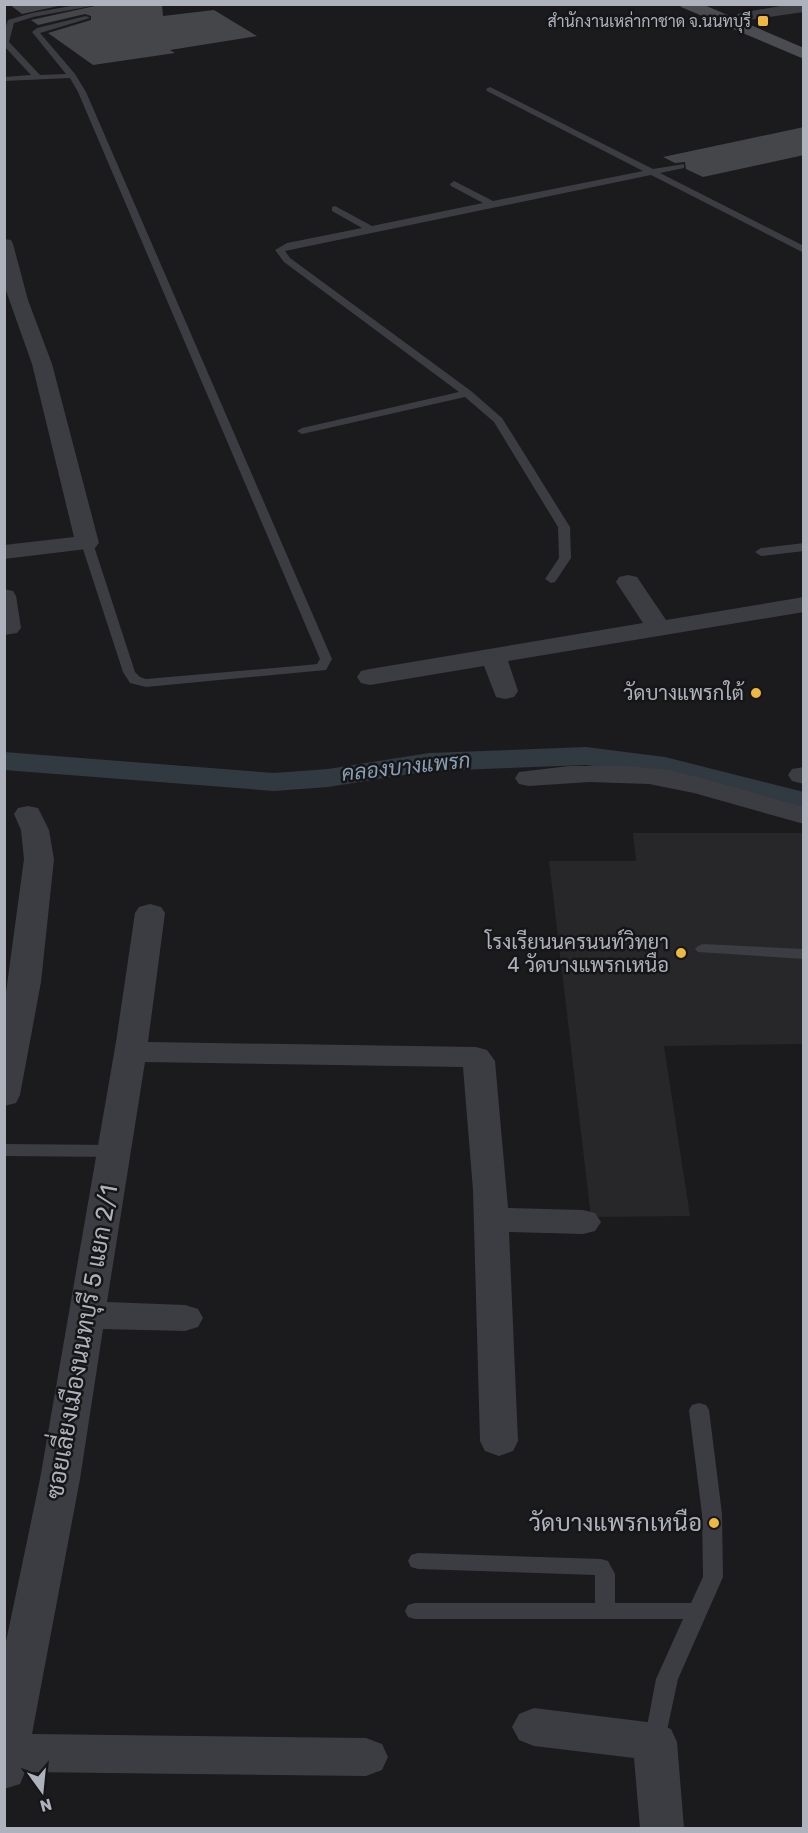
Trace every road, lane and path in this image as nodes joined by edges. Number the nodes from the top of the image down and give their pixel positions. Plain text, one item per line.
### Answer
1 (99, 4) edge
2 (687, 4) edge
3 (710, 4) edge
4 (804, 7) edge
5 (740, 17) junction
6 (86, 18) dead end
7 (804, 44) edge
8 (804, 54) edge
9 (72, 76) junction
10 (37, 77) junction
11 (4, 80) edge
12 (490, 89) dead end
13 (681, 166) dead end
14 (652, 172) junction
15 (454, 184) dead end
16 (491, 204) junction
17 (335, 209) dead end
18 (370, 229) junction
19 (804, 250) edge
20 (6, 254) edge
21 (11, 301) edge
22 (466, 393) junction
23 (302, 431) dead end
24 (87, 543) junction
25 (804, 547) edge
26 (4, 552) edge
27 (761, 552) dead end
28 (551, 579) dead end
29 (628, 582) dead end
30 (4, 596) edge
31 (804, 604) edge
32 (8, 628) dead end
33 (659, 628) junction
34 (494, 657) junction
35 (370, 677) dead end
36 (505, 691) dead end
37 (529, 778) dead end
38 (28, 814) dead end
39 (804, 816) edge
40 (150, 913) dead end
41 (703, 949) dead end
42 (804, 954) edge
43 (131, 1052) junction
44 (4, 1095) edge
45 (4, 1150) edge
46 (115, 1151) junction
47 (491, 1220) junction
48 (583, 1222) dead end
49 (88, 1314) junction
50 (185, 1318) dead end
51 (699, 1410) dead end
52 (499, 1441) dead end
53 (418, 1561) dead end
54 (415, 1611) dead end
55 (605, 1611) junction
56 (697, 1611) junction
57 (534, 1727) dead end
58 (655, 1742) junction
59 (366, 1757) dead end
60 (6, 1762) edge
61 (662, 1828) edge

1 - 10 lane
2 - 8 main road
3 - 5 main road
4 - 5 street
5 - 7 main road
6 - 9 lane
9 - 10 lane
9 - 24 lane
10 - 11 lane
12 - 14 lane
13 - 14 lane
14 - 16 lane
14 - 19 lane
15 - 16 lane
16 - 18 lane
17 - 18 lane
18 - 22 lane
20 - 21 street
21 - 24 street
22 - 23 lane
22 - 28 lane
24 - 26 street
25 - 27 lane
29 - 33 street
30 - 32 street
31 - 33 street
33 - 34 street
34 - 35 street
34 - 36 street
37 - 39 street
38 - 44 street
40 - 43 street, ซอยเลี่ยงเมืองนนทบุรี 5 แยก 2/1
41 - 42 lane
43 - 46 street, ซอยเลี่ยงเมืองนนทบุรี 5 แยก 2/1
43 - 47 street
45 - 46 lane
46 - 49 street, ซอยเลี่ยงเมืองนนทบุรี 5 แยก 2/1
47 - 48 street
47 - 52 street
49 - 50 street
49 - 60 street, ซอยเลี่ยงเมืองนนทบุรี 5 แยก 2/1
51 - 56 lane
53 - 55 lane
54 - 55 lane
55 - 56 lane
56 - 58 lane
57 - 58 street
58 - 61 street
59 - 60 street

